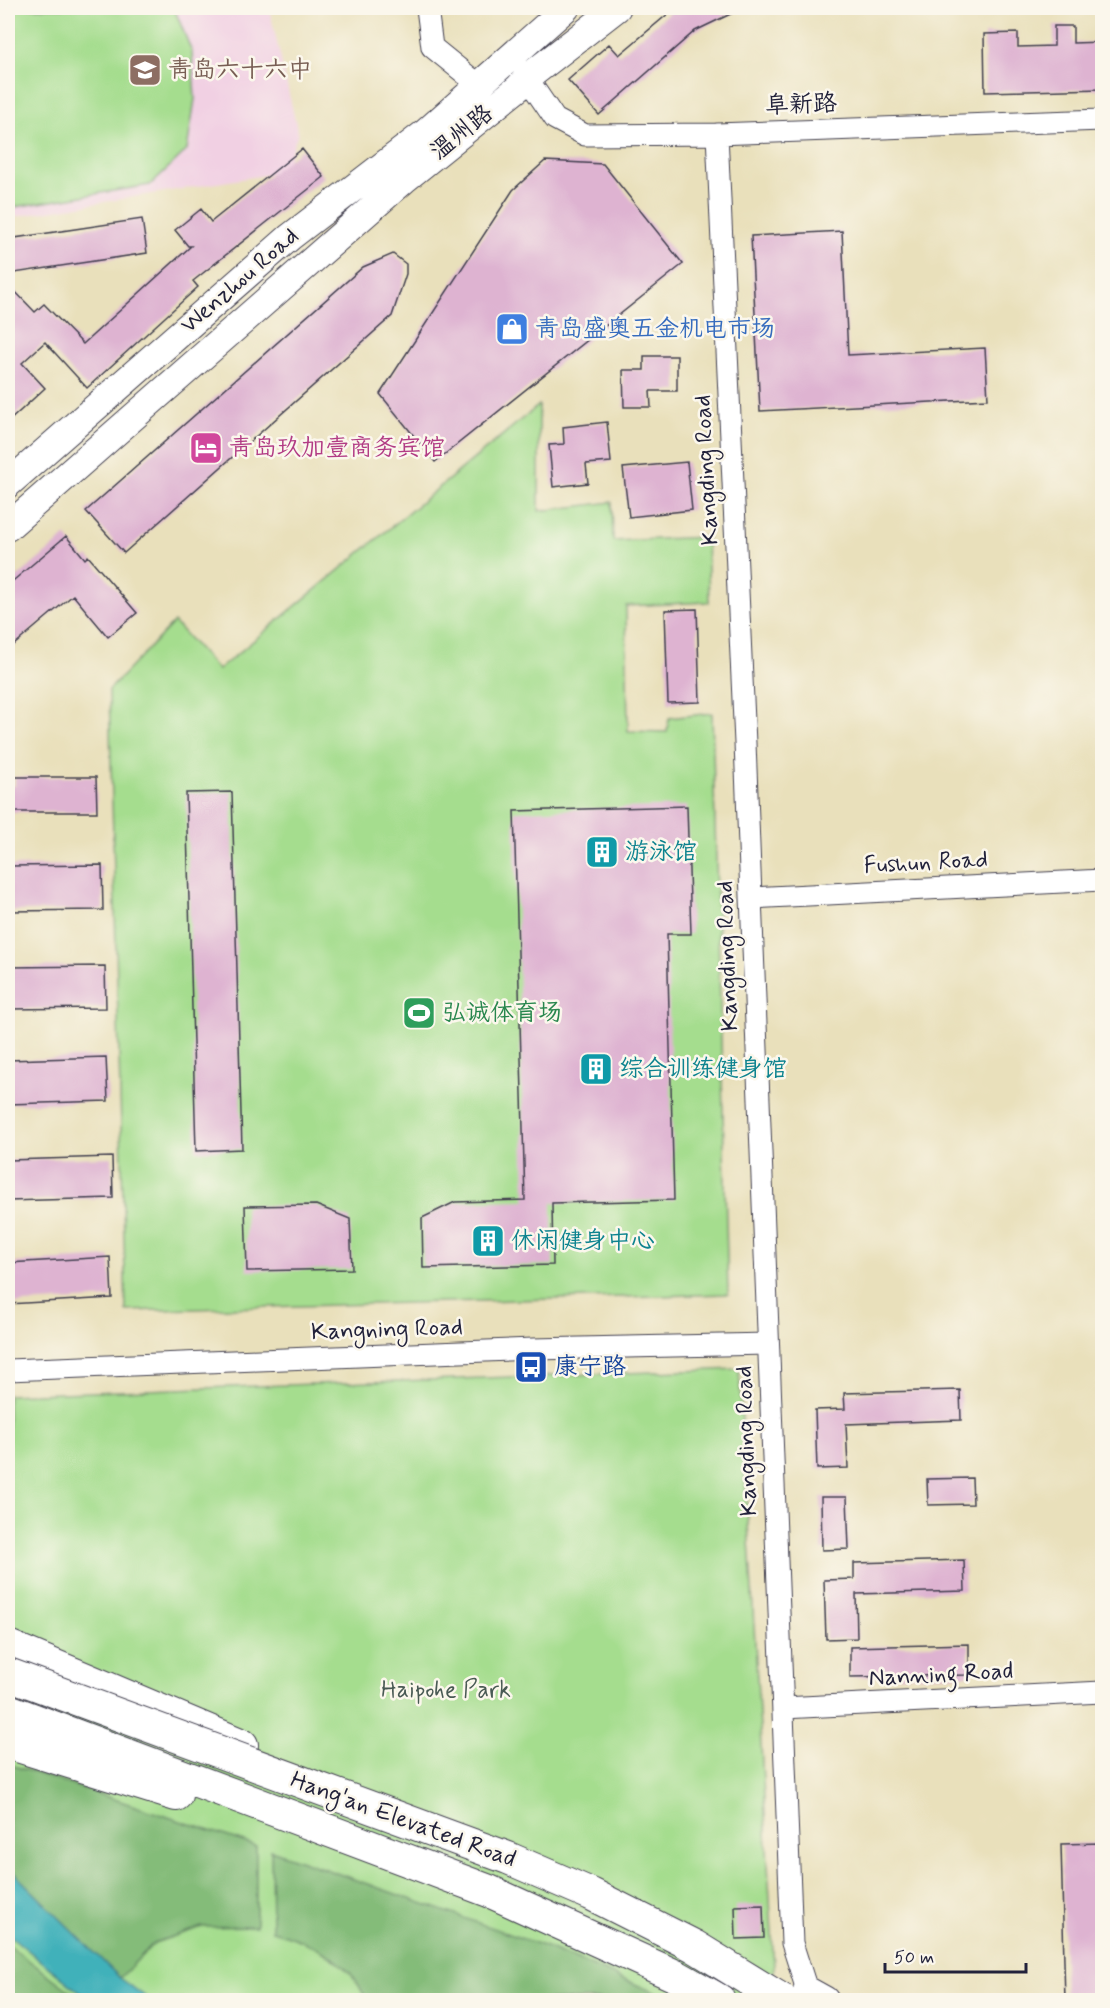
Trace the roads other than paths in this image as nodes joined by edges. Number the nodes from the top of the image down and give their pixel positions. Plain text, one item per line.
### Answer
1 (427, 8) edge
2 (566, 8) edge
3 (588, 8) edge
4 (617, 8) edge
5 (504, 63) junction
6 (527, 78) junction
7 (479, 85) junction
8 (1102, 120) edge
9 (717, 134) junction
10 (8, 484) edge
11 (8, 527) edge
12 (1102, 880) edge
13 (752, 898) junction
14 (768, 1344) junction
15 (8, 1370) edge
16 (8, 1646) edge
17 (8, 1674) edge
18 (1102, 1692) edge
19 (783, 1708) junction
20 (8, 1710) edge
21 (8, 1743) edge
22 (508, 1858) junction
23 (489, 1891) junction
24 (807, 1998) edge
25 (719, 2001) edge

1 - 7 street
2 - 5 main road, 温州路
3 - 5 main road, 温州路
4 - 6 main road
5 - 7 main road, 温州路
6 - 9 street, 阜新路
6 - 11 main road, Wenzhou Road
7 - 10 main road, Wenzhou Road
8 - 9 street, 阜新路
9 - 13 street, Kangding Road
12 - 13 street, Fushun Road
13 - 14 street, Kangding Road
14 - 15 street, Kangning Road
14 - 19 street, Kangding Road
16 - 22 highway, bridge
17 - 22 highway, Hang'an Elevated Road, bridge
18 - 19 street, Nanning Road
19 - 24 street, Kangding Road
20 - 23 highway, Hang'an Elevated Road
21 - 23 highway
22 - 24 highway, Hang'an Elevated Road, bridge
23 - 25 highway, Hang'an Elevated Road

